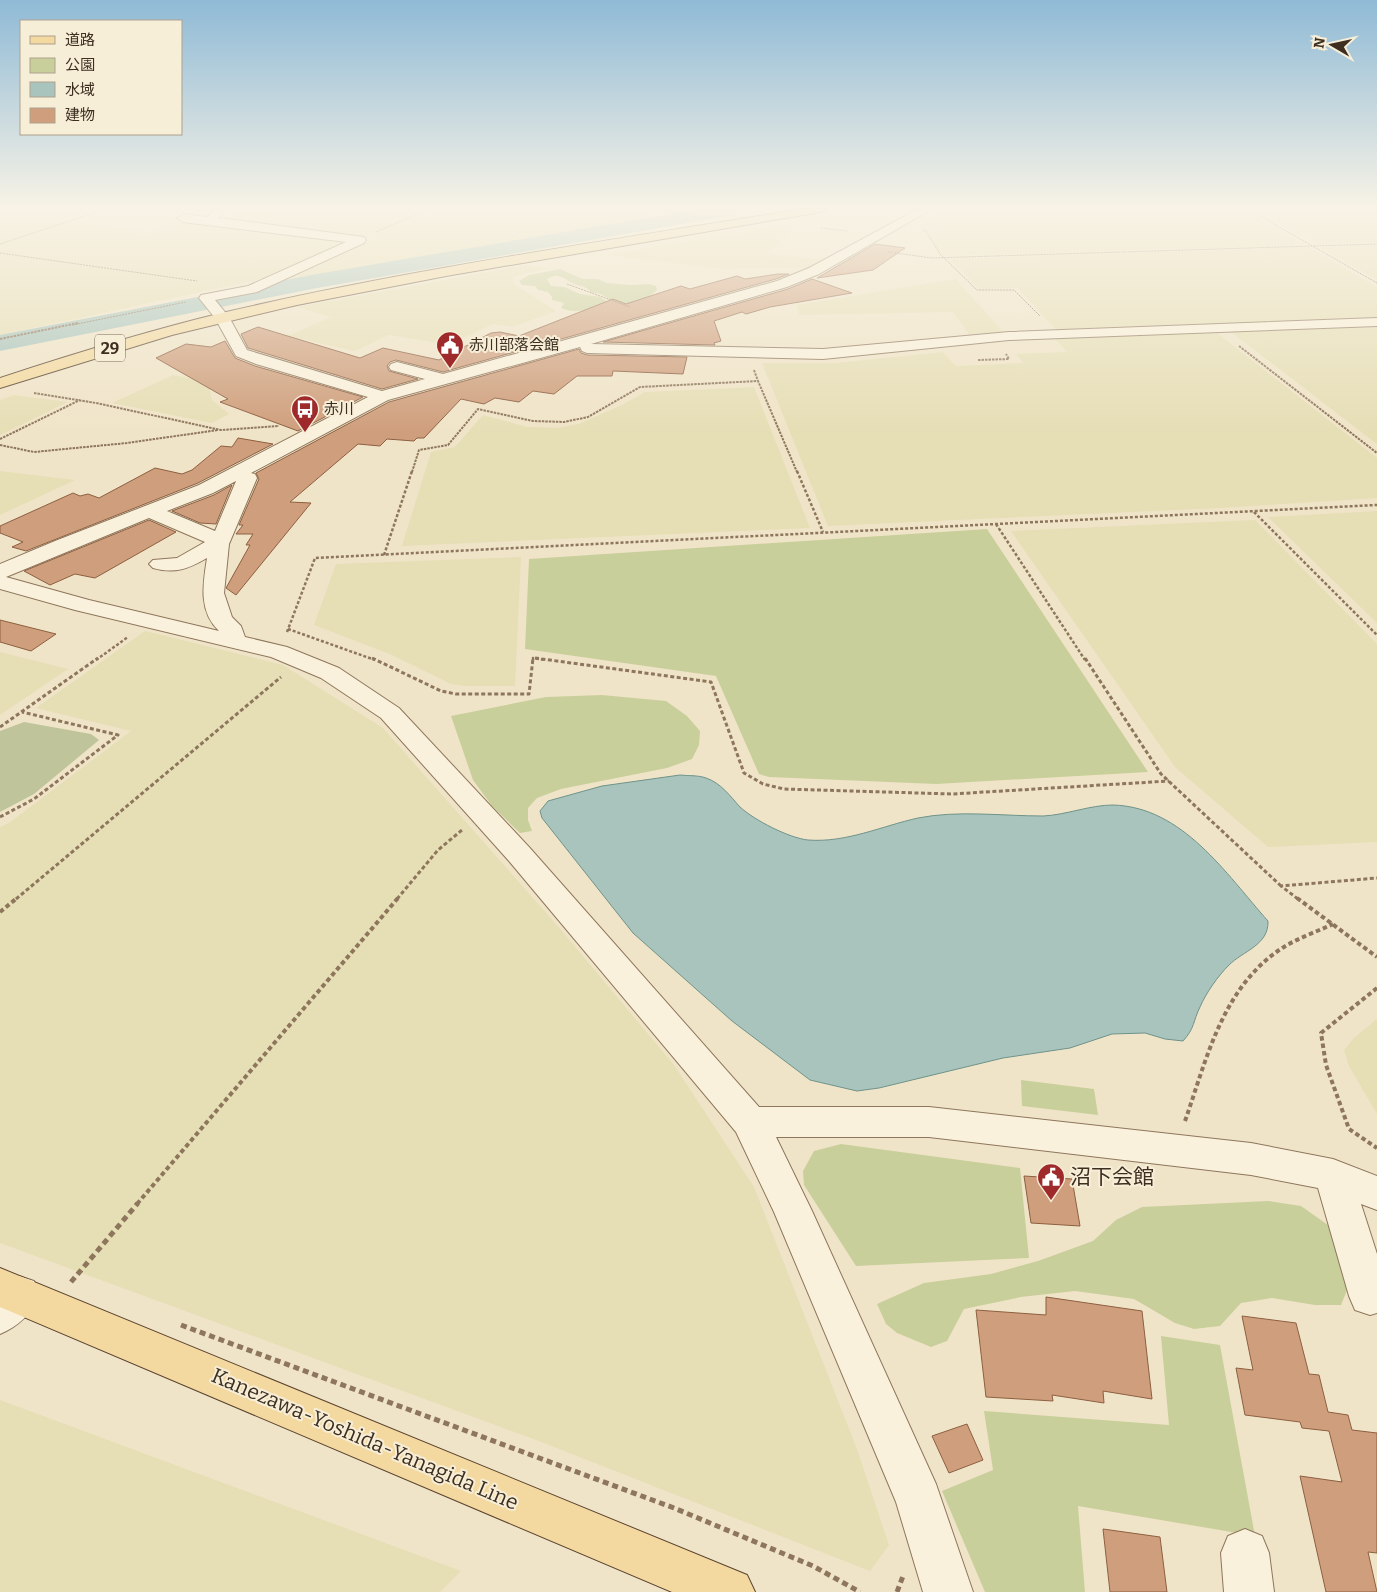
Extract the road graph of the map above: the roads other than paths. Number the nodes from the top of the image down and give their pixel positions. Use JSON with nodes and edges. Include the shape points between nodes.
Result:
{"nodes":[{"id":1,"x":265,"y":283,"type":"edge"},
{"id":2,"x":391,"y":283,"type":"edge"},
{"id":3,"x":784,"y":283,"type":"edge"},
{"id":4,"x":222,"y":317,"type":"junction"},
{"id":5,"x":1377,"y":322,"type":"edge"},
{"id":6,"x":563,"y":348,"type":"junction"},
{"id":7,"x":623,"y":349,"type":"junction"},
{"id":8,"x":397,"y":367,"type":"dead end"},
{"id":9,"x":616,"y":367,"type":"dead end"},
{"id":10,"x":444,"y":380,"type":"junction"},
{"id":11,"x":0,"y":382,"type":"edge"},
{"id":12,"x":382,"y":396,"type":"junction"},
{"id":13,"x":236,"y":475,"type":"junction"},
{"id":14,"x":150,"y":511,"type":"junction"},
{"id":15,"x":220,"y":541,"type":"junction"},
{"id":16,"x":160,"y":564,"type":"dead end"},
{"id":17,"x":0,"y":572,"type":"edge"},
{"id":18,"x":0,"y":582,"type":"edge"},
{"id":19,"x":234,"y":641,"type":"junction"},
{"id":20,"x":750,"y":1122,"type":"junction"},
{"id":21,"x":1333,"y":1175,"type":"junction"},
{"id":22,"x":1377,"y":1193,"type":"edge"},
{"id":23,"x":40,"y":1293,"type":"edge"},
{"id":24,"x":1370,"y":1296,"type":"dead end"},
{"id":25,"x":730,"y":1592,"type":"edge"},
{"id":26,"x":948,"y":1592,"type":"edge"}],
"edges":[{"from":1,"to":4,"type":"street","via":[[209,300]]},
{"from":2,"to":4,"type":"main road","number":"29"},
{"from":3,"to":6,"type":"street"},
{"from":4,"to":11,"type":"main road","number":"29"},
{"from":4,"to":12,"type":"street","via":[[241,354],[249,358]]},
{"from":5,"to":7,"type":"street","via":[[976,338],[823,354]]},
{"from":6,"to":7,"type":"street"},
{"from":6,"to":10,"type":"street"},
{"from":7,"to":9,"type":"street"},
{"from":8,"to":10,"type":"street"},
{"from":10,"to":12,"type":"street"},
{"from":12,"to":13,"type":"street"},
{"from":13,"to":14,"type":"street"},
{"from":13,"to":15,"type":"street","via":[[248,478]]},
{"from":14,"to":15,"type":"street"},
{"from":14,"to":17,"type":"street","via":[[62,544]]},
{"from":15,"to":16,"type":"street","via":[[181,564]]},
{"from":15,"to":19,"type":"street","via":[[213,593],[221,620],[233,631]]},
{"from":18,"to":19,"type":"street"},
{"from":19,"to":20,"type":"street","via":[[289,647],[390,713]]},
{"from":20,"to":21,"type":"street","via":[[930,1122],[1252,1159]]},
{"from":20,"to":26,"type":"street","via":[[793,1211],[919,1501]]},
{"from":21,"to":22,"type":"street"},
{"from":21,"to":24,"type":"street"},
{"from":23,"to":25,"type":"main road","name":"Kanezawa-Yoshida-Yanagida Line"}]}
